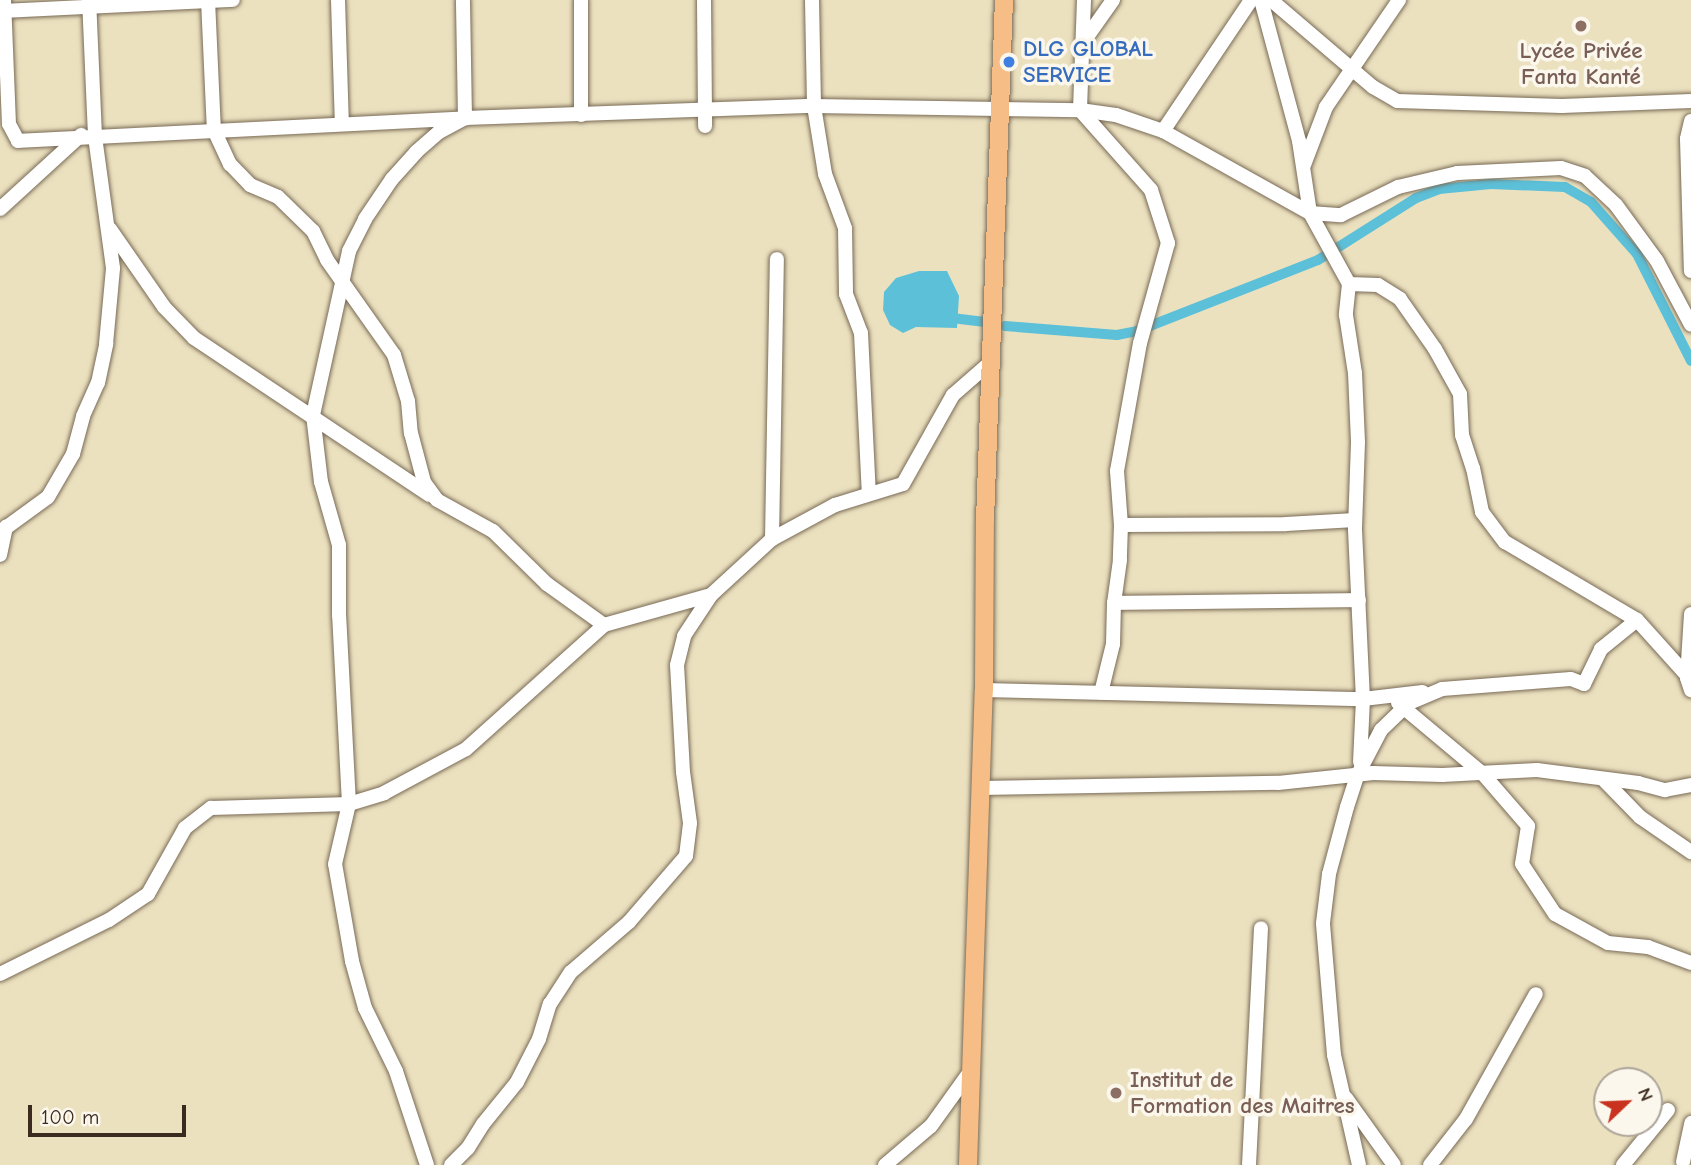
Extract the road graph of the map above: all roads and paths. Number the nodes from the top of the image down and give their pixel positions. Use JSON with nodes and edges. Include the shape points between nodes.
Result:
{"nodes":[{"id":1,"x":233,"y":0,"type":"edge"},
{"id":2,"x":338,"y":0,"type":"edge"},
{"id":3,"x":463,"y":0,"type":"edge"},
{"id":4,"x":582,"y":0,"type":"edge"},
{"id":5,"x":704,"y":0,"type":"edge"},
{"id":6,"x":812,"y":0,"type":"edge"},
{"id":7,"x":1004,"y":0,"type":"edge"},
{"id":8,"x":1084,"y":0,"type":"edge"},
{"id":9,"x":1113,"y":0,"type":"edge"},
{"id":10,"x":1251,"y":0,"type":"edge"},
{"id":11,"x":1261,"y":0,"type":"edge"},
{"id":12,"x":1271,"y":0,"type":"edge"},
{"id":13,"x":1399,"y":0,"type":"edge"},
{"id":14,"x":208,"y":1,"type":"edge"},
{"id":15,"x":89,"y":4,"type":"edge"},
{"id":16,"x":4,"y":5,"type":"edge"},
{"id":17,"x":1081,"y":46,"type":"junction"},
{"id":18,"x":1352,"y":69,"type":"junction"},
{"id":19,"x":1691,"y":101,"type":"edge"},
{"id":20,"x":814,"y":106,"type":"junction"},
{"id":21,"x":1000,"y":108,"type":"junction"},
{"id":22,"x":705,"y":110,"type":"junction"},
{"id":23,"x":1080,"y":110,"type":"junction"},
{"id":24,"x":581,"y":115,"type":"junction"},
{"id":25,"x":465,"y":118,"type":"junction"},
{"id":26,"x":1691,"y":121,"type":"edge"},
{"id":27,"x":342,"y":124,"type":"junction"},
{"id":28,"x":705,"y":127,"type":"dead end"},
{"id":29,"x":214,"y":130,"type":"junction"},
{"id":30,"x":1163,"y":131,"type":"junction"},
{"id":31,"x":88,"y":136,"type":"junction"},
{"id":32,"x":1303,"y":167,"type":"junction"},
{"id":33,"x":0,"y":209,"type":"edge"},
{"id":34,"x":1310,"y":213,"type":"junction"},
{"id":35,"x":108,"y":225,"type":"junction"},
{"id":36,"x":778,"y":260,"type":"dead end"},
{"id":37,"x":1691,"y":271,"type":"edge"},
{"id":38,"x":343,"y":282,"type":"junction"},
{"id":39,"x":1349,"y":284,"type":"junction"},
{"id":40,"x":1691,"y":325,"type":"edge"},
{"id":41,"x":992,"y":361,"type":"junction"},
{"id":42,"x":313,"y":415,"type":"junction"},
{"id":43,"x":869,"y":494,"type":"junction"},
{"id":44,"x":436,"y":500,"type":"junction"},
{"id":45,"x":1355,"y":520,"type":"junction"},
{"id":46,"x":1121,"y":525,"type":"junction"},
{"id":47,"x":3,"y":529,"type":"edge"},
{"id":48,"x":772,"y":539,"type":"junction"},
{"id":49,"x":0,"y":555,"type":"edge"},
{"id":50,"x":711,"y":595,"type":"junction"},
{"id":51,"x":1359,"y":600,"type":"junction"},
{"id":52,"x":1114,"y":603,"type":"junction"},
{"id":53,"x":1691,"y":614,"type":"edge"},
{"id":54,"x":1637,"y":620,"type":"junction"},
{"id":55,"x":604,"y":625,"type":"junction"},
{"id":56,"x":1690,"y":683,"type":"edge"},
{"id":57,"x":1443,"y":689,"type":"junction"},
{"id":58,"x":984,"y":691,"type":"junction"},
{"id":59,"x":1101,"y":693,"type":"junction"},
{"id":60,"x":1387,"y":697,"type":"junction"},
{"id":61,"x":1363,"y":699,"type":"junction"},
{"id":62,"x":1405,"y":707,"type":"junction"},
{"id":63,"x":1358,"y":774,"type":"junction"},
{"id":64,"x":1483,"y":774,"type":"junction"},
{"id":65,"x":1605,"y":781,"type":"junction"},
{"id":66,"x":1691,"y":785,"type":"edge"},
{"id":67,"x":981,"y":788,"type":"junction"},
{"id":68,"x":349,"y":804,"type":"junction"},
{"id":69,"x":1691,"y":852,"type":"edge"},
{"id":70,"x":1261,"y":928,"type":"dead end"},
{"id":71,"x":1691,"y":953,"type":"edge"},
{"id":72,"x":1691,"y":963,"type":"edge"},
{"id":73,"x":0,"y":974,"type":"edge"},
{"id":74,"x":1535,"y":993,"type":"dead end"},
{"id":75,"x":972,"y":1069,"type":"junction"},
{"id":76,"x":1343,"y":1094,"type":"junction"},
{"id":77,"x":1668,"y":1110,"type":"dead end"},
{"id":78,"x":1691,"y":1123,"type":"edge"},
{"id":79,"x":1683,"y":1163,"type":"dead end"},
{"id":80,"x":427,"y":1165,"type":"edge"},
{"id":81,"x":451,"y":1165,"type":"edge"},
{"id":82,"x":885,"y":1165,"type":"edge"},
{"id":83,"x":968,"y":1165,"type":"edge"},
{"id":84,"x":1249,"y":1165,"type":"edge"},
{"id":85,"x":1359,"y":1165,"type":"edge"},
{"id":86,"x":1394,"y":1165,"type":"edge"},
{"id":87,"x":1430,"y":1165,"type":"edge"},
{"id":88,"x":1623,"y":1165,"type":"edge"}],
"edges":[{"from":1,"to":14,"type":"street"},
{"from":2,"to":27,"type":"street"},
{"from":3,"to":25,"type":"street"},
{"from":4,"to":24,"type":"street"},
{"from":5,"to":22,"type":"street"},
{"from":6,"to":20,"type":"street"},
{"from":7,"to":21,"type":"main road"},
{"from":8,"to":17,"type":"street"},
{"from":9,"to":17,"type":"street"},
{"from":10,"to":30,"type":"street"},
{"from":11,"to":32,"type":"street"},
{"from":12,"to":18,"type":"street"},
{"from":13,"to":18,"type":"street"},
{"from":14,"to":15,"type":"street"},
{"from":14,"to":29,"type":"street"},
{"from":15,"to":16,"type":"street"},
{"from":15,"to":31,"type":"street"},
{"from":16,"to":31,"type":"street","via":[[9,124],[14,136],[18,141]]},
{"from":17,"to":23,"type":"street"},
{"from":18,"to":19,"type":"street","via":[[1397,101],[1412,103],[1562,106]]},
{"from":18,"to":32,"type":"street","via":[[1326,107]]},
{"from":20,"to":21,"type":"street"},
{"from":20,"to":22,"type":"street"},
{"from":20,"to":43,"type":"street","via":[[825,174],[845,228],[846,294],[860,333]]},
{"from":21,"to":23,"type":"street"},
{"from":21,"to":41,"type":"main road"},
{"from":22,"to":24,"type":"street"},
{"from":22,"to":28,"type":"street"},
{"from":23,"to":30,"type":"street","via":[[1116,115]]},
{"from":23,"to":46,"type":"street","via":[[1152,190],[1168,243],[1140,343],[1117,471]]},
{"from":24,"to":25,"type":"street"},
{"from":25,"to":27,"type":"street"},
{"from":25,"to":38,"type":"street","via":[[439,132],[392,179],[349,251]]},
{"from":26,"to":37,"type":"street","via":[[1687,139]]},
{"from":27,"to":29,"type":"street"},
{"from":29,"to":31,"type":"street"},
{"from":29,"to":38,"type":"street","via":[[230,164],[250,185],[278,197],[313,231]]},
{"from":30,"to":34,"type":"street"},
{"from":31,"to":33,"type":"street"},
{"from":31,"to":35,"type":"street"},
{"from":32,"to":34,"type":"street"},
{"from":34,"to":39,"type":"street"},
{"from":34,"to":40,"type":"street","via":[[1342,215],[1398,187],[1457,173],[1562,168],[1585,176],[1616,205],[1657,261]]},
{"from":35,"to":42,"type":"street","via":[[164,307],[194,338]]},
{"from":35,"to":47,"type":"street","via":[[113,268],[98,383],[73,454],[48,497]]},
{"from":36,"to":48,"type":"street"},
{"from":38,"to":42,"type":"street"},
{"from":38,"to":44,"type":"street","via":[[394,355],[424,482]]},
{"from":39,"to":45,"type":"street","via":[[1346,315],[1355,373],[1358,442]]},
{"from":39,"to":54,"type":"street","via":[[1378,285],[1400,299],[1435,349],[1460,394],[1462,435],[1482,512],[1505,542]]},
{"from":41,"to":43,"type":"street","via":[[953,395],[903,484]]},
{"from":41,"to":58,"type":"main road"},
{"from":42,"to":44,"type":"street"},
{"from":42,"to":68,"type":"street","via":[[321,482],[339,545]]},
{"from":43,"to":48,"type":"street","via":[[835,505]]},
{"from":44,"to":55,"type":"street","via":[[493,531],[571,605]]},
{"from":45,"to":46,"type":"street"},
{"from":45,"to":51,"type":"street"},
{"from":46,"to":52,"type":"street"},
{"from":47,"to":49,"type":"street"},
{"from":48,"to":50,"type":"street"},
{"from":50,"to":55,"type":"street"},
{"from":50,"to":81,"type":"street","via":[[684,636],[677,665],[690,823],[686,856],[629,922],[571,972],[550,1004],[539,1039],[517,1082]]},
{"from":51,"to":52,"type":"street"},
{"from":51,"to":61,"type":"street"},
{"from":52,"to":59,"type":"street","via":[[1113,644]]},
{"from":53,"to":56,"type":"street"},
{"from":54,"to":56,"type":"street"},
{"from":54,"to":57,"type":"street","via":[[1601,649],[1584,684],[1572,679]]},
{"from":55,"to":68,"type":"street","via":[[466,750],[384,793]]},
{"from":57,"to":60,"type":"street"},
{"from":57,"to":62,"type":"street"},
{"from":58,"to":59,"type":"street"},
{"from":58,"to":67,"type":"main road"},
{"from":59,"to":61,"type":"street"},
{"from":60,"to":61,"type":"street"},
{"from":60,"to":62,"type":"street"},
{"from":61,"to":63,"type":"street"},
{"from":62,"to":63,"type":"street","via":[[1381,730]]},
{"from":62,"to":64,"type":"street"},
{"from":63,"to":64,"type":"street"},
{"from":63,"to":67,"type":"street","via":[[1278,782]]},
{"from":63,"to":76,"type":"street","via":[[1329,874],[1323,923],[1334,1055]]},
{"from":64,"to":65,"type":"street","via":[[1537,770]]},
{"from":64,"to":72,"type":"street","via":[[1528,826],[1522,864],[1555,914],[1608,943],[1648,947]]},
{"from":65,"to":66,"type":"street","via":[[1665,790]]},
{"from":65,"to":69,"type":"street","via":[[1640,817]]},
{"from":67,"to":75,"type":"main road"},
{"from":68,"to":73,"type":"street","via":[[211,808],[185,828],[148,894],[109,920]]},
{"from":68,"to":80,"type":"street","via":[[335,864],[352,961],[365,1008],[396,1071]]},
{"from":70,"to":84,"type":"street"},
{"from":71,"to":72,"type":"street"},
{"from":74,"to":87,"type":"street","via":[[1466,1118]]},
{"from":75,"to":82,"type":"street","via":[[931,1126]]},
{"from":75,"to":83,"type":"main road"},
{"from":76,"to":85,"type":"street"},
{"from":76,"to":86,"type":"street"},
{"from":77,"to":88,"type":"street"},
{"from":78,"to":79,"type":"street"}]}
